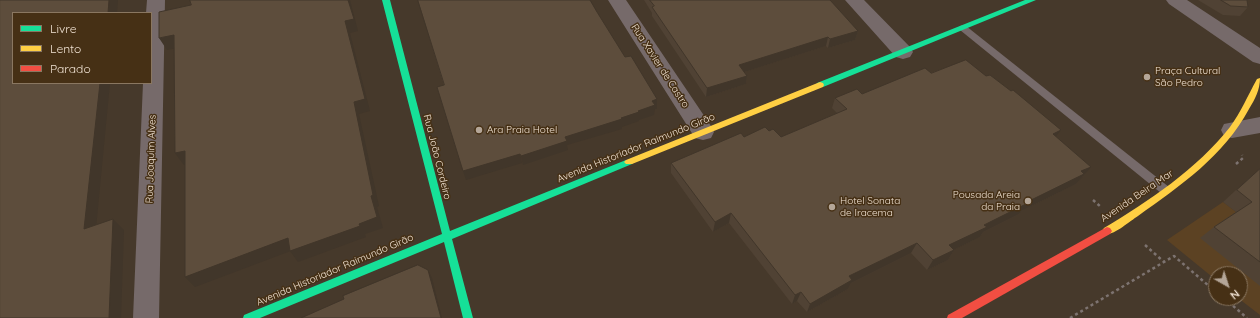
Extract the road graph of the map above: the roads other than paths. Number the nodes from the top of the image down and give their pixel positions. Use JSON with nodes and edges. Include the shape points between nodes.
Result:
{"nodes":[{"id":1,"x":156,"y":0,"type":"edge"},
{"id":2,"x":386,"y":0,"type":"edge"},
{"id":3,"x":617,"y":0,"type":"edge"},
{"id":4,"x":854,"y":0,"type":"edge"},
{"id":5,"x":1032,"y":0,"type":"edge"},
{"id":6,"x":1175,"y":0,"type":"edge"},
{"id":7,"x":963,"y":28,"type":"junction"},
{"id":8,"x":903,"y":52,"type":"junction"},
{"id":9,"x":1260,"y":57,"type":"edge"},
{"id":10,"x":1260,"y":82,"type":"edge"},
{"id":11,"x":1260,"y":125,"type":"edge"},
{"id":12,"x":1232,"y":130,"type":"junction"},
{"id":13,"x":703,"y":132,"type":"junction"},
{"id":14,"x":1165,"y":190,"type":"junction"},
{"id":15,"x":446,"y":236,"type":"junction"},
{"id":16,"x":146,"y":318,"type":"edge"},
{"id":17,"x":248,"y":318,"type":"edge"},
{"id":18,"x":468,"y":318,"type":"edge"},
{"id":19,"x":952,"y":318,"type":"edge"}],
"edges":[{"from":1,"to":16,"type":"street","name":"Rua Joaquim Alves"},
{"from":2,"to":15,"type":"street","name":"Rua João Cordeiro"},
{"from":3,"to":13,"type":"street","name":"Rua Xavier de Castro"},
{"from":4,"to":8,"type":"street"},
{"from":5,"to":7,"type":"street","name":"Avenida Historiador Raimundo Girão"},
{"from":6,"to":9,"type":"street"},
{"from":7,"to":8,"type":"street","name":"Avenida Historiador Raimundo Girão"},
{"from":7,"to":14,"type":"lane"},
{"from":8,"to":13,"type":"street","name":"Avenida Historiador Raimundo Girão"},
{"from":10,"to":12,"type":"street","name":"Avenida Beira Mar"},
{"from":11,"to":12,"type":"street"},
{"from":12,"to":14,"type":"street","name":"Avenida Beira Mar","via":[[1196,169]]},
{"from":13,"to":15,"type":"street","name":"Avenida Historiador Raimundo Girão"},
{"from":14,"to":19,"type":"street","name":"Avenida Beira Mar","via":[[1120,223]]},
{"from":15,"to":17,"type":"street","name":"Avenida Historiador Raimundo Girão"},
{"from":15,"to":18,"type":"street","name":"Rua João Cordeiro"}]}
